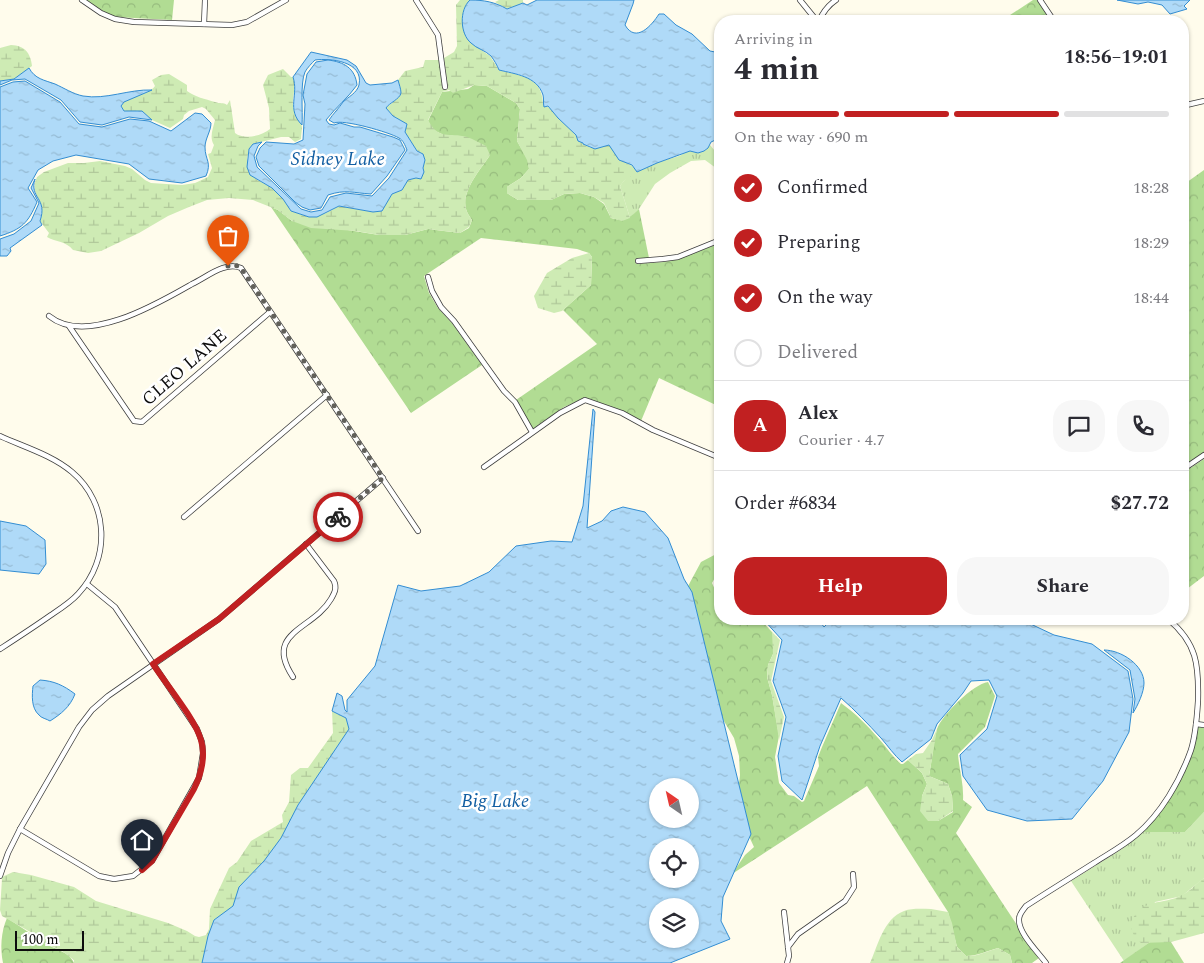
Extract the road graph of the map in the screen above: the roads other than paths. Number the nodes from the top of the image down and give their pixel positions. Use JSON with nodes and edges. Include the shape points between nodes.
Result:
{"nodes":[{"id":1,"x":82,"y":0,"type":"edge"},
{"id":2,"x":205,"y":0,"type":"edge"},
{"id":3,"x":286,"y":0,"type":"edge"},
{"id":4,"x":416,"y":0,"type":"edge"},
{"id":5,"x":800,"y":0,"type":"edge"},
{"id":6,"x":836,"y":0,"type":"edge"},
{"id":7,"x":1040,"y":0,"type":"edge"},
{"id":8,"x":813,"y":15,"type":"edge"},
{"id":9,"x":821,"y":15,"type":"edge"},
{"id":10,"x":1050,"y":15,"type":"edge"},
{"id":11,"x":204,"y":24,"type":"junction"},
{"id":12,"x":445,"y":87,"type":"dead end"},
{"id":13,"x":1204,"y":101,"type":"edge"},
{"id":14,"x":1189,"y":104,"type":"edge"},
{"id":15,"x":714,"y":242,"type":"edge"},
{"id":16,"x":638,"y":261,"type":"dead end"},
{"id":17,"x":428,"y":278,"type":"dead end"},
{"id":18,"x":270,"y":312,"type":"junction"},
{"id":19,"x":49,"y":316,"type":"dead end"},
{"id":20,"x":69,"y":326,"type":"junction"},
{"id":21,"x":327,"y":395,"type":"junction"},
{"id":22,"x":532,"y":432,"type":"junction"},
{"id":23,"x":0,"y":436,"type":"edge"},
{"id":24,"x":714,"y":455,"type":"edge"},
{"id":25,"x":1204,"y":455,"type":"edge"},
{"id":26,"x":1189,"y":465,"type":"edge"},
{"id":27,"x":484,"y":467,"type":"dead end"},
{"id":28,"x":383,"y":478,"type":"junction"},
{"id":29,"x":184,"y":517,"type":"dead end"},
{"id":30,"x":418,"y":531,"type":"dead end"},
{"id":31,"x":306,"y":544,"type":"junction"},
{"id":32,"x":88,"y":584,"type":"junction"},
{"id":33,"x":1174,"y":625,"type":"edge"},
{"id":34,"x":0,"y":649,"type":"edge"},
{"id":35,"x":153,"y":664,"type":"junction"},
{"id":36,"x":293,"y":677,"type":"dead end"},
{"id":37,"x":1196,"y":724,"type":"junction"},
{"id":38,"x":1204,"y":725,"type":"edge"},
{"id":39,"x":20,"y":829,"type":"junction"},
{"id":40,"x":854,"y":874,"type":"dead end"},
{"id":41,"x":0,"y":876,"type":"edge"},
{"id":42,"x":784,"y":912,"type":"dead end"},
{"id":43,"x":788,"y":947,"type":"junction"},
{"id":44,"x":786,"y":963,"type":"edge"},
{"id":45,"x":1046,"y":963,"type":"edge"}],
"edges":[{"from":1,"to":11,"type":"street","via":[[115,19]]},
{"from":2,"to":11,"type":"street"},
{"from":3,"to":11,"type":"street","via":[[247,22]]},
{"from":4,"to":12,"type":"street","via":[[438,35]]},
{"from":5,"to":8,"type":"street"},
{"from":6,"to":9,"type":"street"},
{"from":7,"to":10,"type":"street"},
{"from":13,"to":14,"type":"street"},
{"from":15,"to":16,"type":"street","via":[[663,260]]},
{"from":17,"to":22,"type":"street","via":[[441,307],[515,402]]},
{"from":18,"to":20,"type":"street","via":[[241,268],[235,265],[219,270],[144,310],[89,326]]},
{"from":18,"to":20,"type":"street","name":"CLEO LANE","via":[[142,422],[134,421]]},
{"from":18,"to":21,"type":"street"},
{"from":19,"to":20,"type":"street"},
{"from":21,"to":28,"type":"street"},
{"from":21,"to":29,"type":"street"},
{"from":22,"to":24,"type":"street","via":[[585,400],[622,413]]},
{"from":22,"to":27,"type":"street"},
{"from":23,"to":32,"type":"street","via":[[57,461],[88,488],[97,506],[102,539],[100,556]]},
{"from":25,"to":26,"type":"street"},
{"from":28,"to":30,"type":"street"},
{"from":28,"to":31,"type":"street"},
{"from":31,"to":35,"type":"street","via":[[219,619]]},
{"from":31,"to":36,"type":"street","via":[[336,586],[329,603],[285,642],[286,667]]},
{"from":32,"to":34,"type":"street","via":[[66,604]]},
{"from":32,"to":35,"type":"street","via":[[114,607]]},
{"from":33,"to":37,"type":"street","via":[[1183,634],[1198,665]]},
{"from":35,"to":39,"type":"street","via":[[92,710]]},
{"from":35,"to":39,"type":"street","via":[[197,729],[202,753],[194,789],[152,861],[124,879],[99,876]]},
{"from":37,"to":38,"type":"street"},
{"from":37,"to":45,"type":"street","via":[[1184,768],[1161,809],[1137,834],[1026,906],[1022,912],[1019,919],[1021,930]]},
{"from":39,"to":41,"type":"street"},
{"from":40,"to":43,"type":"street","via":[[854,886],[845,901],[798,934]]},
{"from":42,"to":43,"type":"street"},
{"from":43,"to":44,"type":"street"}]}
